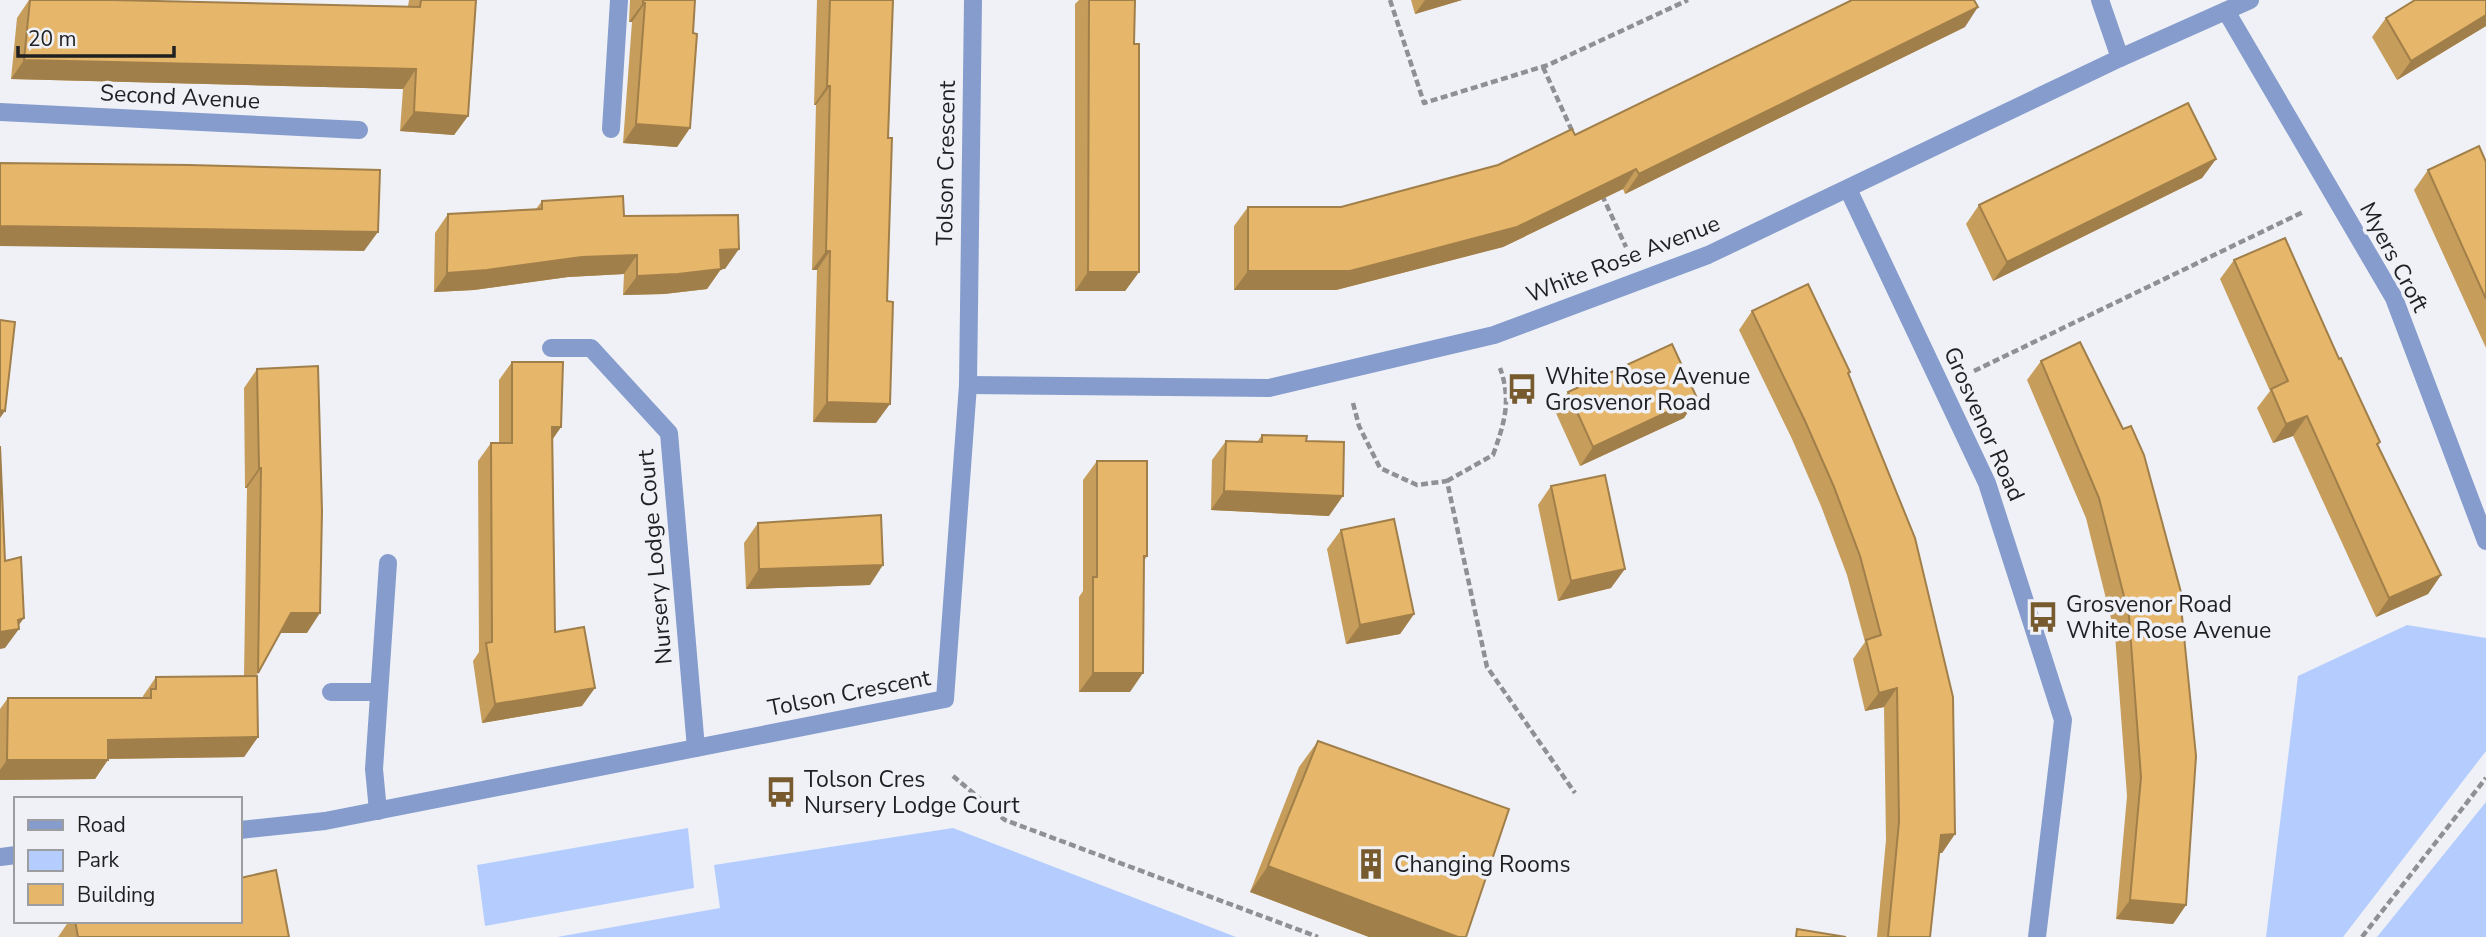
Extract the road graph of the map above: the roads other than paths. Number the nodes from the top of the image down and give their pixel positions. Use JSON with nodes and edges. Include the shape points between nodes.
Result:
{"nodes":[{"id":1,"x":619,"y":0,"type":"edge"},
{"id":2,"x":973,"y":0,"type":"edge"},
{"id":3,"x":2100,"y":0,"type":"edge"},
{"id":4,"x":2250,"y":0,"type":"edge"},
{"id":5,"x":2226,"y":11,"type":"junction"},
{"id":6,"x":2120,"y":58,"type":"junction"},
{"id":7,"x":0,"y":112,"type":"edge"},
{"id":8,"x":611,"y":129,"type":"dead end"},
{"id":9,"x":359,"y":130,"type":"dead end"},
{"id":10,"x":1848,"y":189,"type":"junction"},
{"id":11,"x":551,"y":348,"type":"dead end"},
{"id":12,"x":968,"y":385,"type":"junction"},
{"id":13,"x":2486,"y":541,"type":"edge"},
{"id":14,"x":388,"y":563,"type":"dead end"},
{"id":15,"x":331,"y":692,"type":"dead end"},
{"id":16,"x":379,"y":692,"type":"junction"},
{"id":17,"x":696,"y":748,"type":"junction"},
{"id":18,"x":378,"y":811,"type":"junction"},
{"id":19,"x":242,"y":831,"type":"edge"},
{"id":20,"x":2037,"y":937,"type":"edge"}],
"edges":[{"from":1,"to":8,"type":"street"},
{"from":2,"to":12,"type":"street","name":"Tolson Crescent"},
{"from":3,"to":6,"type":"street"},
{"from":4,"to":5,"type":"street","name":"White Rose Avenue"},
{"from":5,"to":6,"type":"street","name":"White Rose Avenue"},
{"from":5,"to":13,"type":"street","name":"Myers Croft","via":[[2394,298]]},
{"from":6,"to":10,"type":"street","name":"White Rose Avenue"},
{"from":7,"to":9,"type":"street","name":"Second Avenue"},
{"from":10,"to":12,"type":"street","name":"White Rose Avenue","via":[[1709,256],[1488,336],[1269,388]]},
{"from":10,"to":20,"type":"street","name":"Grosvenor Road","via":[[1987,483],[2063,720]]},
{"from":11,"to":17,"type":"street","name":"Nursery Lodge Court","via":[[591,348],[669,433]]},
{"from":12,"to":17,"type":"street","name":"Tolson Crescent","via":[[945,699]]},
{"from":14,"to":16,"type":"street"},
{"from":15,"to":16,"type":"street"},
{"from":16,"to":18,"type":"street","via":[[374,769]]},
{"from":17,"to":18,"type":"street","name":"Tolson Crescent"},
{"from":18,"to":19,"type":"street","name":"Tolson Crescent"}]}
